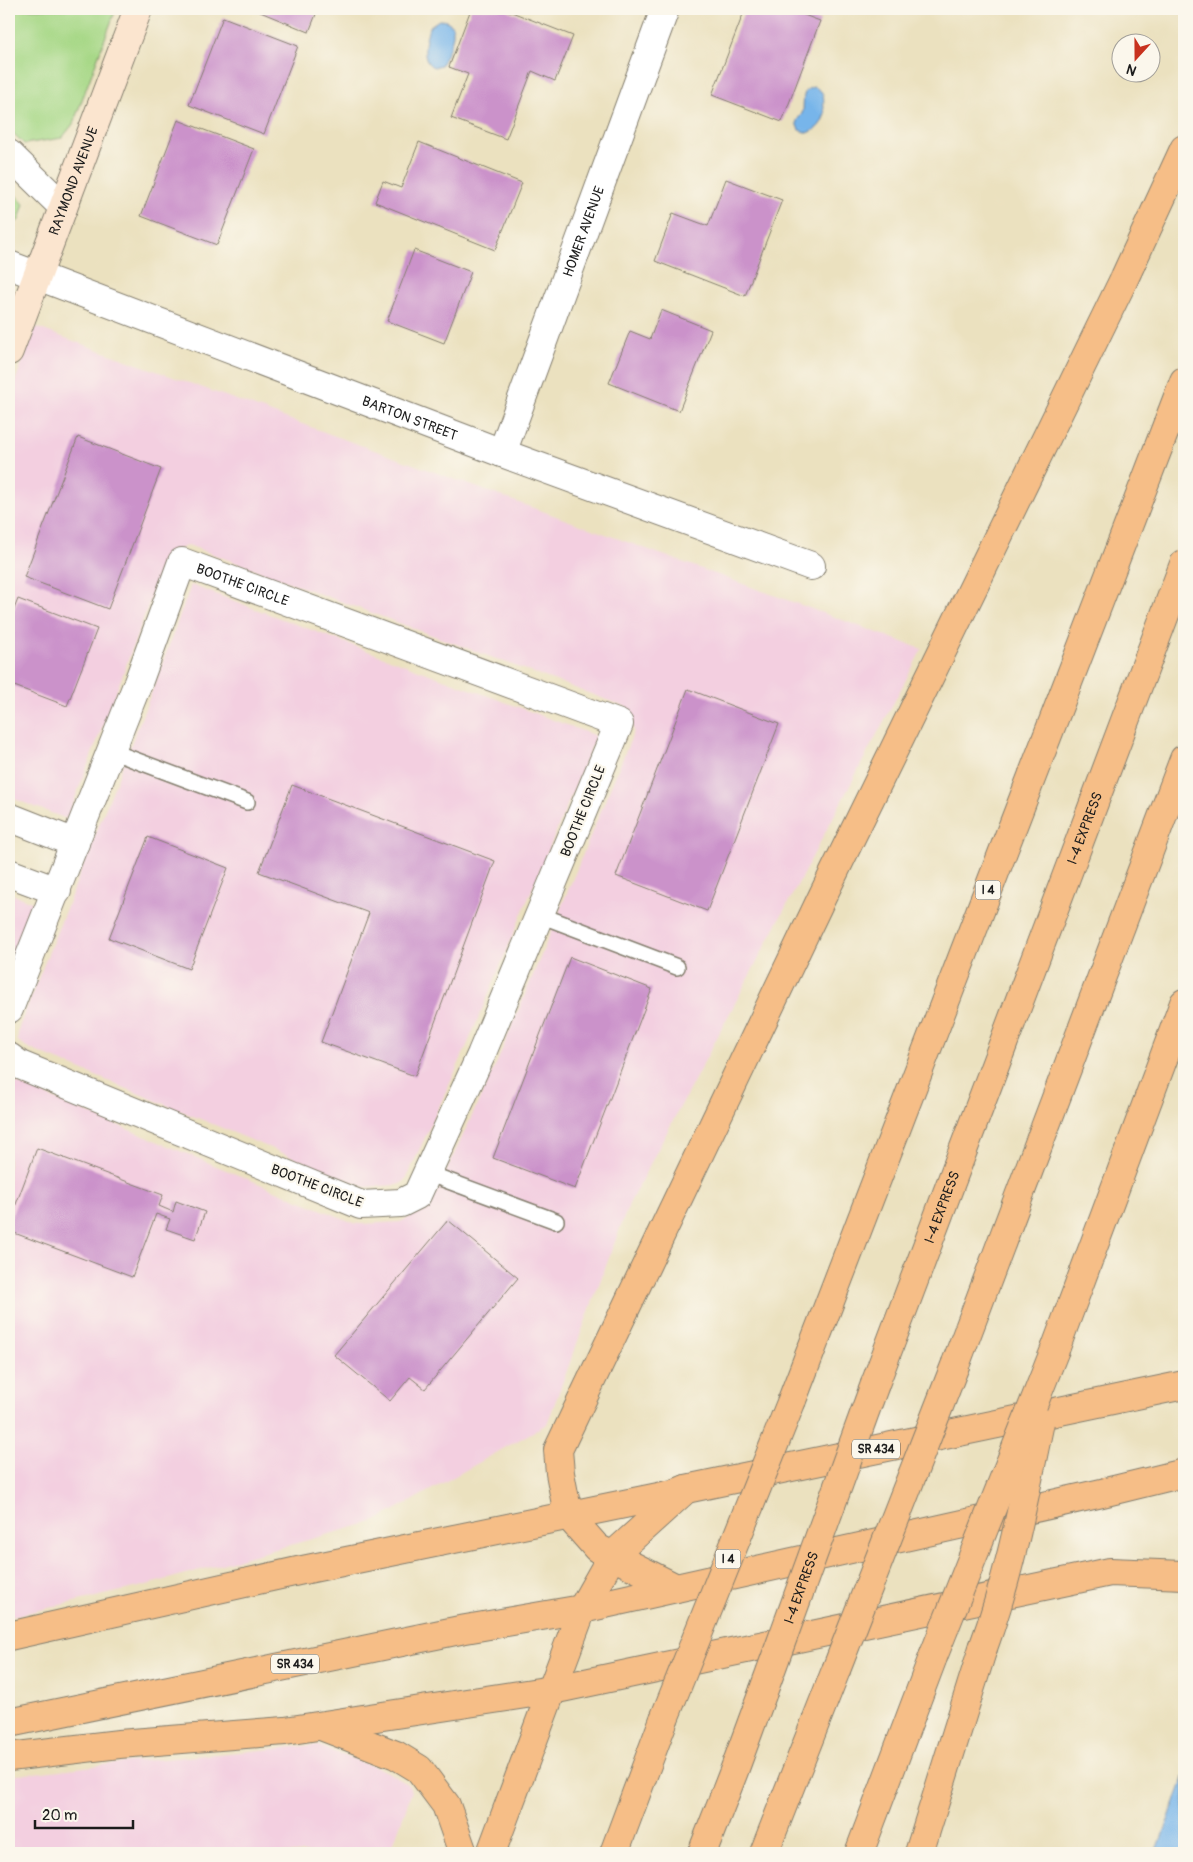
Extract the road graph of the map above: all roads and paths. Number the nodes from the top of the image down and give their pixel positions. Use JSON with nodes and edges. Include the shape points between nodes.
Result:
{"nodes":[{"id":1,"x":138,"y":9,"type":"edge"},
{"id":2,"x":664,"y":9,"type":"edge"},
{"id":3,"x":1184,"y":149,"type":"edge"},
{"id":4,"x":9,"y":154,"type":"edge"},
{"id":5,"x":63,"y":207,"type":"junction"},
{"id":6,"x":9,"y":266,"type":"edge"},
{"id":7,"x":36,"y":276,"type":"junction"},
{"id":8,"x":9,"y":351,"type":"edge"},
{"id":9,"x":1184,"y":381,"type":"edge"},
{"id":10,"x":502,"y":453,"type":"junction"},
{"id":11,"x":1184,"y":564,"type":"edge"},
{"id":12,"x":811,"y":566,"type":"dead end"},
{"id":13,"x":111,"y":752,"type":"junction"},
{"id":14,"x":1184,"y":760,"type":"edge"},
{"id":15,"x":246,"y":802,"type":"dead end"},
{"id":16,"x":9,"y":817,"type":"edge"},
{"id":17,"x":75,"y":843,"type":"junction"},
{"id":18,"x":9,"y":873,"type":"edge"},
{"id":19,"x":57,"y":891,"type":"junction"},
{"id":20,"x":540,"y":915,"type":"junction"},
{"id":21,"x":677,"y":967,"type":"dead end"},
{"id":22,"x":1184,"y":1004,"type":"edge"},
{"id":23,"x":9,"y":1009,"type":"edge"},
{"id":24,"x":9,"y":1057,"type":"edge"},
{"id":25,"x":427,"y":1173,"type":"junction"},
{"id":26,"x":556,"y":1221,"type":"dead end"},
{"id":27,"x":1056,"y":1347,"type":"junction"},
{"id":28,"x":1184,"y":1384,"type":"edge"},
{"id":29,"x":1184,"y":1473,"type":"edge"},
{"id":30,"x":686,"y":1489,"type":"junction"},
{"id":31,"x":568,"y":1515,"type":"junction"},
{"id":32,"x":612,"y":1556,"type":"junction"},
{"id":33,"x":1184,"y":1575,"type":"edge"},
{"id":34,"x":676,"y":1588,"type":"junction"},
{"id":35,"x":582,"y":1609,"type":"junction"},
{"id":36,"x":9,"y":1636,"type":"edge"},
{"id":37,"x":552,"y":1690,"type":"junction"},
{"id":38,"x":9,"y":1723,"type":"edge"},
{"id":39,"x":319,"y":1726,"type":"junction"},
{"id":40,"x":9,"y":1757,"type":"edge"},
{"id":41,"x":463,"y":1853,"type":"edge"},
{"id":42,"x":491,"y":1853,"type":"edge"},
{"id":43,"x":614,"y":1853,"type":"edge"},
{"id":44,"x":702,"y":1853,"type":"edge"},
{"id":45,"x":764,"y":1853,"type":"edge"},
{"id":46,"x":859,"y":1853,"type":"edge"},
{"id":47,"x":919,"y":1853,"type":"edge"}],
"edges":[{"from":1,"to":5,"type":"street","name":"RAYMOND AVENUE"},
{"from":2,"to":10,"type":"street","name":"HOMER AVENUE"},
{"from":3,"to":31,"type":"main road","via":[[558,1450]]},
{"from":4,"to":5,"type":"street"},
{"from":5,"to":7,"type":"street","name":"RAYMOND AVENUE"},
{"from":6,"to":7,"type":"street","name":"BARTON STREET"},
{"from":7,"to":8,"type":"street","name":"RAYMOND AVENUE"},
{"from":7,"to":10,"type":"street","name":"BARTON STREET"},
{"from":9,"to":43,"type":"main road","number":"I 4","bridge":true},
{"from":10,"to":12,"type":"street","name":"BARTON STREET"},
{"from":11,"to":44,"type":"main road","name":"I-4 EXPRESS","bridge":true},
{"from":13,"to":15,"type":"lane"},
{"from":13,"to":17,"type":"street","name":"BOOTHE CIRCLE"},
{"from":13,"to":20,"type":"street","name":"BOOTHE CIRCLE","via":[[182,562],[619,724]]},
{"from":14,"to":45,"type":"main road","bridge":true,"via":[[956,1363]]},
{"from":16,"to":17,"type":"street"},
{"from":17,"to":19,"type":"street","name":"BOOTHE CIRCLE"},
{"from":18,"to":19,"type":"street"},
{"from":19,"to":23,"type":"street","name":"BOOTHE CIRCLE"},
{"from":20,"to":21,"type":"lane"},
{"from":20,"to":25,"type":"street","name":"BOOTHE CIRCLE"},
{"from":22,"to":27,"type":"main road"},
{"from":24,"to":25,"type":"street","name":"BOOTHE CIRCLE","via":[[29,1069],[361,1205],[401,1203],[417,1195]]},
{"from":25,"to":26,"type":"lane"},
{"from":27,"to":46,"type":"main road","bridge":true},
{"from":27,"to":47,"type":"main road","bridge":true,"via":[[1015,1542],[997,1611]]},
{"from":28,"to":30,"type":"main road","number":"SR 434"},
{"from":29,"to":34,"type":"main road","number":"SR 434"},
{"from":30,"to":31,"type":"main road","number":"SR 434"},
{"from":30,"to":32,"type":"main road"},
{"from":31,"to":32,"type":"main road","via":[[597,1548]]},
{"from":31,"to":36,"type":"main road","number":"SR 434"},
{"from":32,"to":34,"type":"main road"},
{"from":32,"to":35,"type":"main road"},
{"from":33,"to":37,"type":"main road","via":[[1110,1572]]},
{"from":34,"to":35,"type":"main road","number":"SR 434"},
{"from":35,"to":37,"type":"main road"},
{"from":35,"to":38,"type":"main road","number":"SR 434","via":[[460,1630]]},
{"from":37,"to":39,"type":"main road"},
{"from":37,"to":42,"type":"main road"},
{"from":39,"to":40,"type":"main road"},
{"from":39,"to":41,"type":"main road","via":[[396,1755],[419,1769],[446,1805]]}]}
